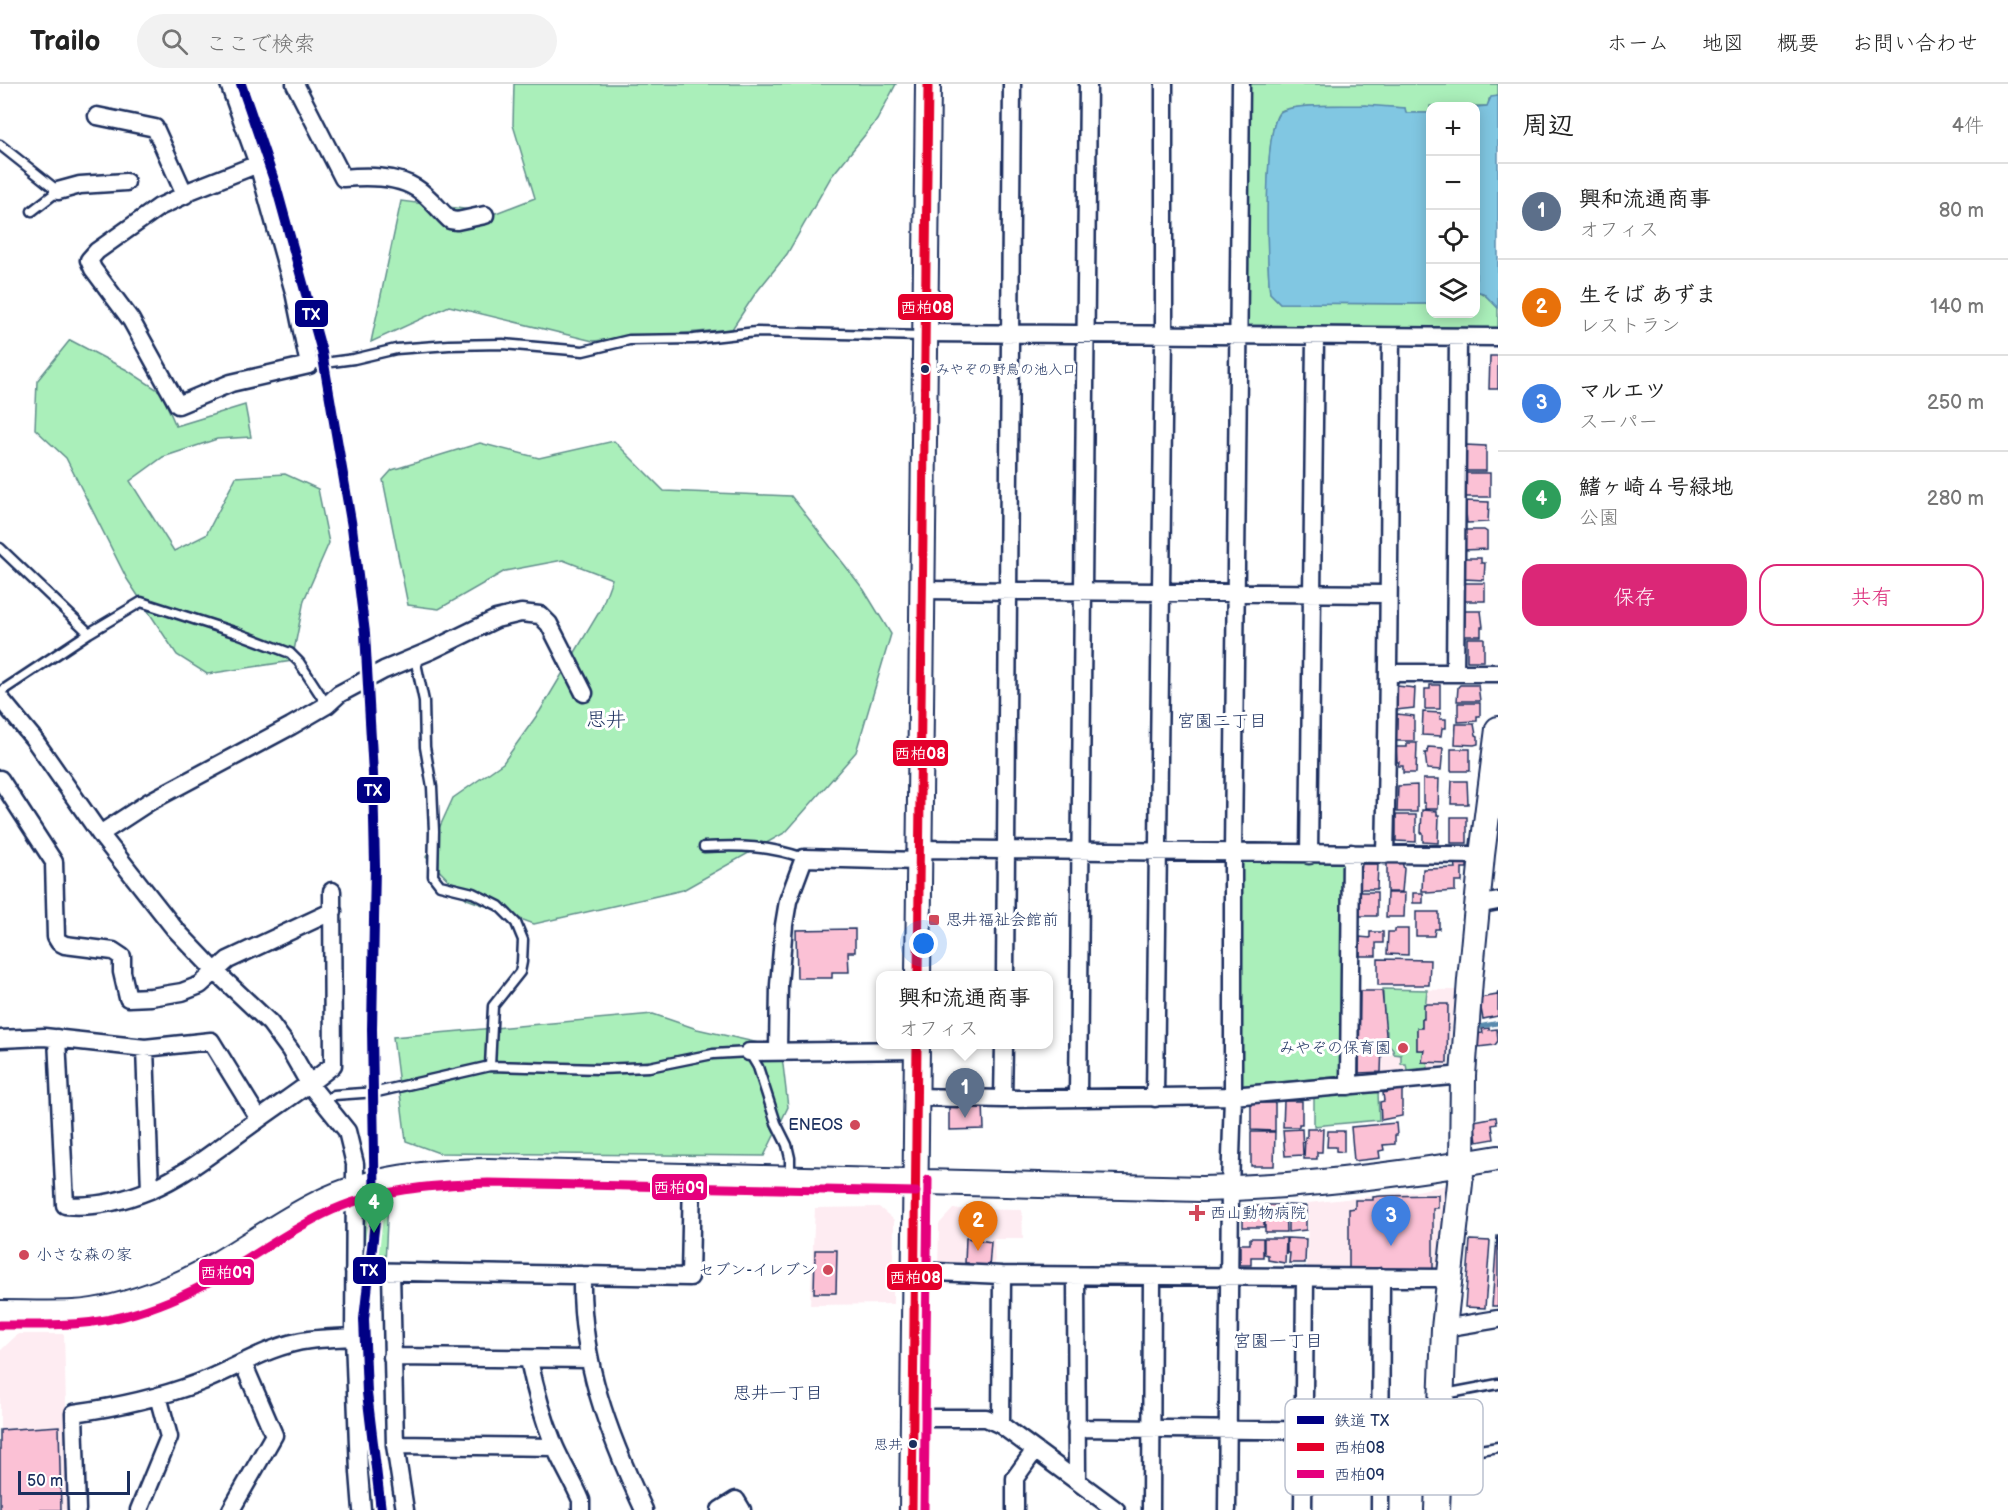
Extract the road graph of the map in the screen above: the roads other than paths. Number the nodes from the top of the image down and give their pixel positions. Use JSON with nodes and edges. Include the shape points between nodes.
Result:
{"nodes":[{"id":1,"x":230,"y":84,"type":"edge"},
{"id":2,"x":295,"y":84,"type":"edge"},
{"id":3,"x":928,"y":84,"type":"edge"},
{"id":4,"x":1012,"y":84,"type":"edge"},
{"id":5,"x":1088,"y":84,"type":"edge"},
{"id":6,"x":1164,"y":84,"type":"edge"},
{"id":7,"x":1240,"y":84,"type":"edge"},
{"id":8,"x":97,"y":116,"type":"dead end"},
{"id":9,"x":0,"y":145,"type":"edge"},
{"id":10,"x":258,"y":164,"type":"junction"},
{"id":11,"x":126,"y":182,"type":"dead end"},
{"id":12,"x":58,"y":191,"type":"junction"},
{"id":13,"x":184,"y":195,"type":"junction"},
{"id":14,"x":32,"y":211,"type":"dead end"},
{"id":15,"x":485,"y":215,"type":"dead end"},
{"id":16,"x":925,"y":334,"type":"junction"},
{"id":17,"x":1011,"y":334,"type":"junction"},
{"id":18,"x":1087,"y":334,"type":"junction"},
{"id":19,"x":1164,"y":335,"type":"junction"},
{"id":20,"x":1239,"y":335,"type":"junction"},
{"id":21,"x":1315,"y":337,"type":"junction"},
{"id":22,"x":1391,"y":337,"type":"junction"},
{"id":23,"x":1498,"y":337,"type":"edge"},
{"id":24,"x":1458,"y":338,"type":"junction"},
{"id":25,"x":309,"y":365,"type":"junction"},
{"id":26,"x":0,"y":548,"type":"edge"},
{"id":27,"x":922,"y":590,"type":"junction"},
{"id":28,"x":1008,"y":591,"type":"junction"},
{"id":29,"x":1159,"y":591,"type":"junction"},
{"id":30,"x":1083,"y":592,"type":"junction"},
{"id":31,"x":1236,"y":593,"type":"junction"},
{"id":32,"x":1387,"y":594,"type":"junction"},
{"id":33,"x":1311,"y":595,"type":"junction"},
{"id":34,"x":89,"y":633,"type":"junction"},
{"id":35,"x":415,"y":658,"type":"junction"},
{"id":36,"x":1455,"y":672,"type":"junction"},
{"id":37,"x":1389,"y":673,"type":"junction"},
{"id":38,"x":1498,"y":673,"type":"edge"},
{"id":39,"x":0,"y":692,"type":"edge"},
{"id":40,"x":584,"y":693,"type":"dead end"},
{"id":41,"x":0,"y":698,"type":"edge"},
{"id":42,"x":327,"y":705,"type":"junction"},
{"id":43,"x":1497,"y":741,"type":"edge"},
{"id":44,"x":0,"y":779,"type":"edge"},
{"id":45,"x":100,"y":834,"type":"junction"},
{"id":46,"x":704,"y":847,"type":"dead end"},
{"id":47,"x":1006,"y":850,"type":"junction"},
{"id":48,"x":1081,"y":850,"type":"junction"},
{"id":49,"x":1157,"y":852,"type":"junction"},
{"id":50,"x":1233,"y":853,"type":"junction"},
{"id":51,"x":1351,"y":853,"type":"junction"},
{"id":52,"x":919,"y":855,"type":"junction"},
{"id":53,"x":1309,"y":855,"type":"junction"},
{"id":54,"x":1385,"y":855,"type":"junction"},
{"id":55,"x":1482,"y":855,"type":"junction"},
{"id":56,"x":804,"y":858,"type":"junction"},
{"id":57,"x":332,"y":891,"type":"dead end"},
{"id":58,"x":1488,"y":903,"type":"edge"},
{"id":59,"x":333,"y":911,"type":"junction"},
{"id":60,"x":918,"y":971,"type":"edge"},
{"id":61,"x":1005,"y":971,"type":"edge"},
{"id":62,"x":216,"y":972,"type":"junction"},
{"id":63,"x":57,"y":1038,"type":"junction"},
{"id":64,"x":0,"y":1039,"type":"edge"},
{"id":65,"x":145,"y":1048,"type":"junction"},
{"id":66,"x":876,"y":1048,"type":"edge"},
{"id":67,"x":917,"y":1049,"type":"edge"},
{"id":68,"x":1004,"y":1049,"type":"edge"},
{"id":69,"x":778,"y":1050,"type":"junction"},
{"id":70,"x":749,"y":1052,"type":"junction"},
{"id":71,"x":489,"y":1065,"type":"junction"},
{"id":72,"x":1464,"y":1075,"type":"junction"},
{"id":73,"x":310,"y":1084,"type":"junction"},
{"id":74,"x":1349,"y":1086,"type":"junction"},
{"id":75,"x":917,"y":1096,"type":"junction"},
{"id":76,"x":1233,"y":1096,"type":"junction"},
{"id":77,"x":1078,"y":1097,"type":"junction"},
{"id":78,"x":1155,"y":1098,"type":"junction"},
{"id":79,"x":1003,"y":1099,"type":"junction"},
{"id":80,"x":323,"y":1102,"type":"junction"},
{"id":81,"x":259,"y":1119,"type":"junction"},
{"id":82,"x":1498,"y":1158,"type":"edge"},
{"id":83,"x":1462,"y":1165,"type":"junction"},
{"id":84,"x":692,"y":1175,"type":"junction"},
{"id":85,"x":790,"y":1178,"type":"junction"},
{"id":86,"x":916,"y":1180,"type":"junction"},
{"id":87,"x":1230,"y":1188,"type":"junction"},
{"id":88,"x":150,"y":1190,"type":"junction"},
{"id":89,"x":355,"y":1190,"type":"junction"},
{"id":90,"x":354,"y":1271,"type":"junction"},
{"id":91,"x":914,"y":1271,"type":"junction"},
{"id":92,"x":391,"y":1272,"type":"junction"},
{"id":93,"x":582,"y":1275,"type":"junction"},
{"id":94,"x":1002,"y":1275,"type":"junction"},
{"id":95,"x":1076,"y":1276,"type":"junction"},
{"id":96,"x":1152,"y":1276,"type":"junction"},
{"id":97,"x":1229,"y":1276,"type":"junction"},
{"id":98,"x":1305,"y":1277,"type":"junction"},
{"id":99,"x":1381,"y":1277,"type":"junction"},
{"id":100,"x":1449,"y":1278,"type":"junction"},
{"id":101,"x":0,"y":1313,"type":"edge"},
{"id":102,"x":1498,"y":1318,"type":"edge"},
{"id":103,"x":1444,"y":1328,"type":"junction"},
{"id":104,"x":354,"y":1337,"type":"junction"},
{"id":105,"x":392,"y":1357,"type":"junction"},
{"id":106,"x":589,"y":1359,"type":"junction"},
{"id":107,"x":529,"y":1360,"type":"junction"},
{"id":108,"x":243,"y":1363,"type":"junction"},
{"id":109,"x":1498,"y":1384,"type":"edge"},
{"id":110,"x":1442,"y":1394,"type":"junction"},
{"id":111,"x":158,"y":1396,"type":"junction"},
{"id":112,"x":1305,"y":1399,"type":"edge"},
{"id":113,"x":1381,"y":1399,"type":"edge"},
{"id":114,"x":1442,"y":1399,"type":"edge"},
{"id":115,"x":914,"y":1418,"type":"junction"},
{"id":116,"x":1001,"y":1425,"type":"junction"},
{"id":117,"x":1076,"y":1428,"type":"junction"},
{"id":118,"x":1152,"y":1428,"type":"junction"},
{"id":119,"x":1228,"y":1428,"type":"junction"},
{"id":120,"x":1285,"y":1429,"type":"edge"},
{"id":121,"x":395,"y":1445,"type":"junction"},
{"id":122,"x":555,"y":1447,"type":"junction"},
{"id":123,"x":1498,"y":1447,"type":"edge"},
{"id":124,"x":1035,"y":1450,"type":"junction"},
{"id":125,"x":1483,"y":1450,"type":"edge"},
{"id":126,"x":1077,"y":1480,"type":"junction"},
{"id":127,"x":1304,"y":1495,"type":"edge"},
{"id":128,"x":1380,"y":1495,"type":"edge"},
{"id":129,"x":1438,"y":1495,"type":"edge"},
{"id":130,"x":77,"y":1510,"type":"edge"},
{"id":131,"x":139,"y":1510,"type":"edge"},
{"id":132,"x":231,"y":1510,"type":"edge"},
{"id":133,"x":362,"y":1510,"type":"edge"},
{"id":134,"x":405,"y":1510,"type":"edge"},
{"id":135,"x":581,"y":1510,"type":"edge"},
{"id":136,"x":644,"y":1510,"type":"edge"},
{"id":137,"x":720,"y":1510,"type":"edge"},
{"id":138,"x":742,"y":1510,"type":"edge"},
{"id":139,"x":912,"y":1510,"type":"edge"},
{"id":140,"x":1015,"y":1510,"type":"edge"},
{"id":141,"x":1116,"y":1510,"type":"edge"},
{"id":142,"x":1151,"y":1510,"type":"edge"},
{"id":143,"x":1227,"y":1510,"type":"edge"},
{"id":144,"x":1304,"y":1510,"type":"edge"},
{"id":145,"x":1380,"y":1510,"type":"edge"},
{"id":146,"x":1437,"y":1510,"type":"edge"}],
"edges":[{"from":1,"to":10,"type":"street"},
{"from":2,"to":15,"type":"street","via":[[343,178],[405,182],[417,188],[450,220]]},
{"from":3,"to":16,"type":"street"},
{"from":4,"to":17,"type":"street"},
{"from":5,"to":18,"type":"street"},
{"from":6,"to":19,"type":"street"},
{"from":7,"to":20,"type":"street"},
{"from":8,"to":13,"type":"street","via":[[154,128]]},
{"from":9,"to":12,"type":"lane"},
{"from":10,"to":13,"type":"street"},
{"from":10,"to":25,"type":"street","via":[[294,292]]},
{"from":11,"to":12,"type":"street","via":[[80,184]]},
{"from":12,"to":14,"type":"lane"},
{"from":13,"to":25,"type":"street","via":[[134,224],[90,260],[131,320],[178,405],[231,383]]},
{"from":16,"to":17,"type":"street"},
{"from":16,"to":25,"type":"lane","via":[[756,332],[694,339],[629,340],[583,351],[503,344],[450,345],[396,349]]},
{"from":16,"to":27,"type":"street"},
{"from":17,"to":18,"type":"street"},
{"from":17,"to":28,"type":"street"},
{"from":18,"to":19,"type":"street"},
{"from":18,"to":30,"type":"street"},
{"from":19,"to":20,"type":"street"},
{"from":19,"to":29,"type":"street"},
{"from":20,"to":21,"type":"street"},
{"from":20,"to":31,"type":"street"},
{"from":21,"to":22,"type":"street"},
{"from":21,"to":33,"type":"street"},
{"from":22,"to":24,"type":"street"},
{"from":22,"to":32,"type":"street"},
{"from":23,"to":24,"type":"street"},
{"from":24,"to":36,"type":"street"},
{"from":26,"to":34,"type":"lane"},
{"from":27,"to":28,"type":"street"},
{"from":27,"to":52,"type":"street"},
{"from":28,"to":30,"type":"street"},
{"from":28,"to":47,"type":"street"},
{"from":29,"to":30,"type":"street"},
{"from":29,"to":31,"type":"street"},
{"from":29,"to":49,"type":"street"},
{"from":30,"to":48,"type":"street"},
{"from":31,"to":33,"type":"street"},
{"from":31,"to":50,"type":"street"},
{"from":32,"to":33,"type":"street"},
{"from":32,"to":37,"type":"street"},
{"from":33,"to":53,"type":"street"},
{"from":34,"to":39,"type":"lane"},
{"from":34,"to":42,"type":"lane","via":[[141,602],[152,605],[290,653]]},
{"from":35,"to":40,"type":"street","via":[[495,619],[532,613],[549,624]]},
{"from":35,"to":42,"type":"street","via":[[339,694]]},
{"from":35,"to":71,"type":"lane","via":[[424,701],[425,747],[432,787],[433,876],[440,885],[474,893],[499,906],[516,923],[523,940],[519,972],[493,1006]]},
{"from":36,"to":37,"type":"street"},
{"from":36,"to":38,"type":"street"},
{"from":37,"to":54,"type":"street"},
{"from":41,"to":45,"type":"street"},
{"from":42,"to":45,"type":"street","via":[[149,802]]},
{"from":43,"to":55,"type":"street"},
{"from":44,"to":62,"type":"street","via":[[54,862],[59,942],[113,951],[122,957],[128,998],[182,992],[200,985]]},
{"from":45,"to":62,"type":"street","via":[[174,928]]},
{"from":46,"to":56,"type":"lane","via":[[739,845],[780,850]]},
{"from":47,"to":48,"type":"street"},
{"from":47,"to":52,"type":"street"},
{"from":47,"to":61,"type":"street"},
{"from":48,"to":49,"type":"street"},
{"from":48,"to":77,"type":"street"},
{"from":49,"to":50,"type":"street"},
{"from":49,"to":78,"type":"street"},
{"from":50,"to":53,"type":"street"},
{"from":50,"to":76,"type":"street"},
{"from":51,"to":53,"type":"street"},
{"from":51,"to":54,"type":"street"},
{"from":51,"to":74,"type":"street"},
{"from":52,"to":56,"type":"street"},
{"from":52,"to":60,"type":"street"},
{"from":54,"to":55,"type":"street"},
{"from":55,"to":58,"type":"street"},
{"from":56,"to":69,"type":"street","via":[[788,901],[784,925]]},
{"from":57,"to":59,"type":"street"},
{"from":58,"to":72,"type":"street"},
{"from":59,"to":62,"type":"street","via":[[228,960]]},
{"from":59,"to":73,"type":"street","via":[[333,1065]]},
{"from":62,"to":73,"type":"street","via":[[270,1023]]},
{"from":63,"to":64,"type":"street"},
{"from":63,"to":65,"type":"street"},
{"from":63,"to":88,"type":"street","via":[[65,1205],[106,1203]]},
{"from":65,"to":81,"type":"street","via":[[211,1041]]},
{"from":65,"to":88,"type":"street"},
{"from":66,"to":69,"type":"street"},
{"from":67,"to":75,"type":"street"},
{"from":68,"to":79,"type":"street"},
{"from":69,"to":70,"type":"street"},
{"from":70,"to":71,"type":"lane","via":[[713,1054],[649,1067]]},
{"from":70,"to":85,"type":"lane","via":[[787,1145]]},
{"from":71,"to":80,"type":"lane","via":[[377,1092],[334,1095]]},
{"from":72,"to":74,"type":"street"},
{"from":72,"to":83,"type":"street"},
{"from":73,"to":80,"type":"street"},
{"from":73,"to":81,"type":"street"},
{"from":74,"to":76,"type":"street"},
{"from":75,"to":79,"type":"street"},
{"from":75,"to":86,"type":"street"},
{"from":76,"to":78,"type":"street"},
{"from":76,"to":87,"type":"street"},
{"from":77,"to":78,"type":"street"},
{"from":77,"to":79,"type":"street"},
{"from":80,"to":89,"type":"street","via":[[347,1131],[355,1164]]},
{"from":81,"to":88,"type":"street","via":[[176,1177]]},
{"from":82,"to":83,"type":"street"},
{"from":83,"to":87,"type":"street","via":[[1357,1180]]},
{"from":83,"to":100,"type":"street"},
{"from":84,"to":85,"type":"street"},
{"from":84,"to":89,"type":"street","via":[[449,1172],[399,1177]]},
{"from":84,"to":93,"type":"street","via":[[690,1277]]},
{"from":85,"to":86,"type":"street"},
{"from":86,"to":87,"type":"street"},
{"from":86,"to":91,"type":"street"},
{"from":87,"to":97,"type":"street"},
{"from":89,"to":90,"type":"street"},
{"from":89,"to":101,"type":"street","via":[[320,1202],[202,1273],[166,1290],[75,1314]]},
{"from":90,"to":92,"type":"street"},
{"from":90,"to":104,"type":"street"},
{"from":91,"to":94,"type":"street"},
{"from":91,"to":115,"type":"street"},
{"from":92,"to":93,"type":"street"},
{"from":92,"to":105,"type":"street"},
{"from":93,"to":106,"type":"street","via":[[581,1309]]},
{"from":94,"to":95,"type":"street"},
{"from":94,"to":116,"type":"street"},
{"from":95,"to":96,"type":"street"},
{"from":95,"to":117,"type":"street"},
{"from":96,"to":97,"type":"street"},
{"from":96,"to":118,"type":"street"},
{"from":97,"to":98,"type":"street"},
{"from":97,"to":119,"type":"street"},
{"from":98,"to":99,"type":"street"},
{"from":98,"to":112,"type":"street"},
{"from":99,"to":100,"type":"street"},
{"from":99,"to":113,"type":"street"},
{"from":100,"to":103,"type":"street"},
{"from":102,"to":103,"type":"street"},
{"from":103,"to":110,"type":"street"},
{"from":104,"to":108,"type":"street","via":[[307,1340]]},
{"from":104,"to":133,"type":"street"},
{"from":105,"to":107,"type":"street"},
{"from":105,"to":121,"type":"street"},
{"from":106,"to":107,"type":"street"},
{"from":106,"to":136,"type":"street","via":[[597,1395]]},
{"from":107,"to":122,"type":"street"},
{"from":108,"to":111,"type":"street"},
{"from":108,"to":132,"type":"street","via":[[274,1435]]},
{"from":109,"to":110,"type":"lane"},
{"from":110,"to":114,"type":"street"},
{"from":111,"to":130,"type":"street","via":[[74,1413]]},
{"from":111,"to":131,"type":"street","via":[[169,1437]]},
{"from":115,"to":116,"type":"street","via":[[986,1418]]},
{"from":115,"to":139,"type":"street"},
{"from":116,"to":124,"type":"street"},
{"from":117,"to":118,"type":"street"},
{"from":117,"to":126,"type":"street"},
{"from":118,"to":119,"type":"street"},
{"from":118,"to":142,"type":"street"},
{"from":119,"to":120,"type":"street"},
{"from":119,"to":143,"type":"street"},
{"from":121,"to":122,"type":"street"},
{"from":121,"to":134,"type":"street"},
{"from":122,"to":135,"type":"street","via":[[574,1484]]},
{"from":123,"to":125,"type":"lane"},
{"from":124,"to":126,"type":"street"},
{"from":124,"to":140,"type":"street","via":[[1015,1478]]},
{"from":126,"to":141,"type":"street"},
{"from":127,"to":144,"type":"street"},
{"from":128,"to":145,"type":"street"},
{"from":129,"to":146,"type":"street"},
{"from":137,"to":138,"type":"street","via":[[736,1500]]}]}
